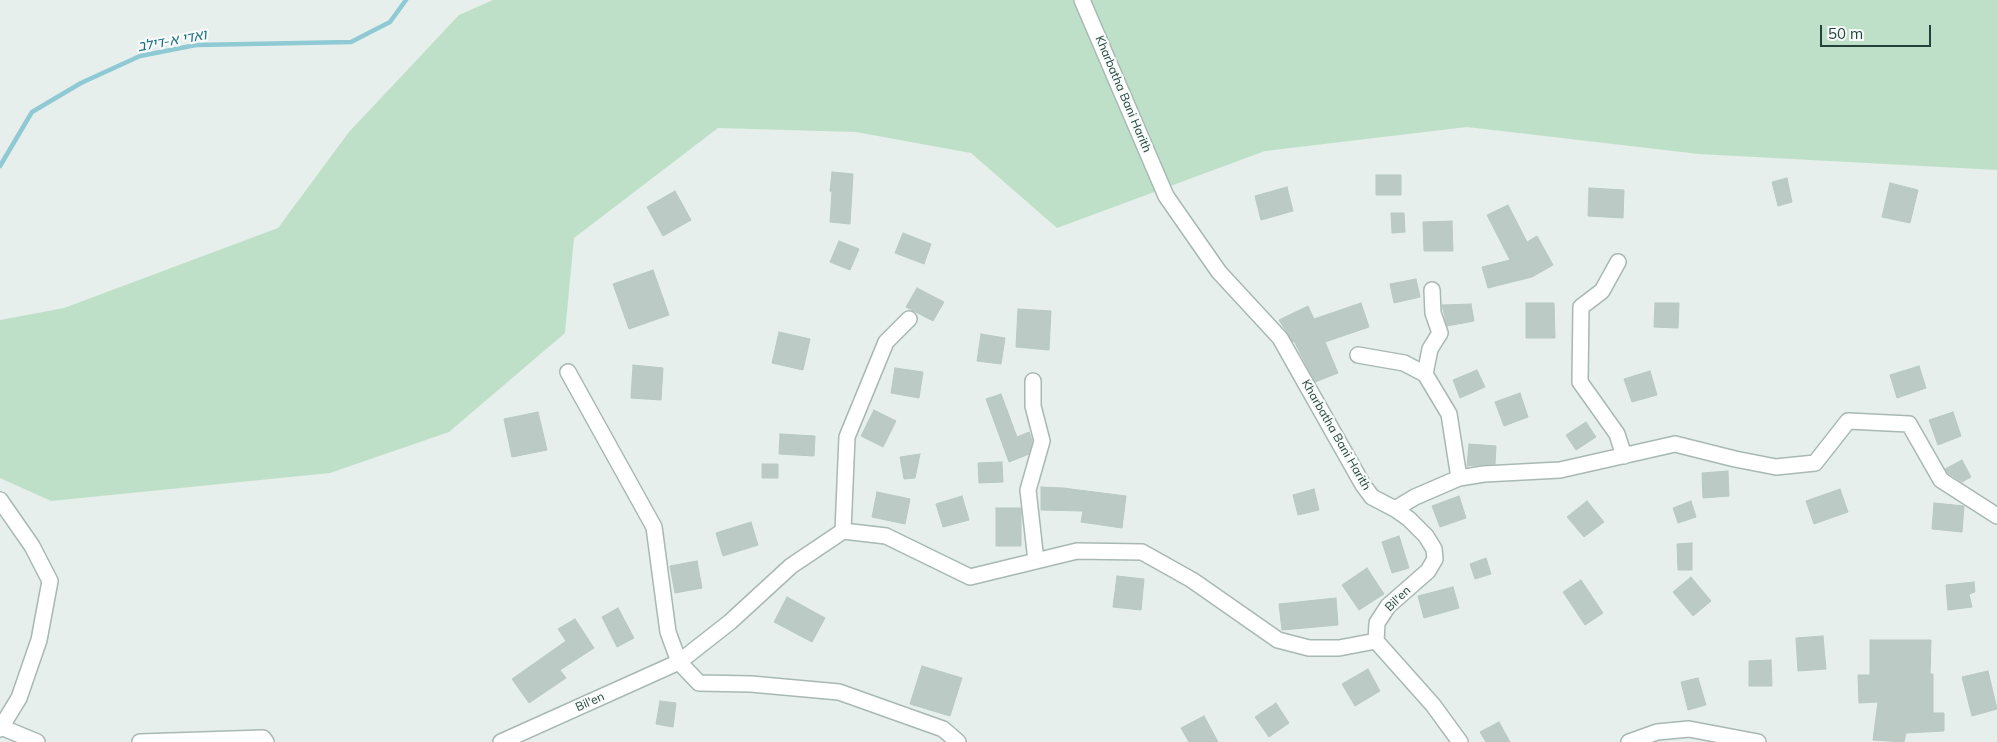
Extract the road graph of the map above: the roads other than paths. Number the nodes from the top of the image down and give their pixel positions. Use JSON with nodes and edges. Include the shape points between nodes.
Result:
{"nodes":[{"id":1,"x":1082,"y":0,"type":"edge"},
{"id":2,"x":1618,"y":262,"type":"dead end"},
{"id":3,"x":1432,"y":290,"type":"dead end"},
{"id":4,"x":910,"y":319,"type":"dead end"},
{"id":5,"x":1358,"y":355,"type":"dead end"},
{"id":6,"x":568,"y":372,"type":"dead end"},
{"id":7,"x":1425,"y":374,"type":"junction"},
{"id":8,"x":1033,"y":381,"type":"dead end"},
{"id":9,"x":1624,"y":456,"type":"junction"},
{"id":10,"x":1459,"y":478,"type":"junction"},
{"id":11,"x":0,"y":500,"type":"edge"},
{"id":12,"x":1395,"y":509,"type":"junction"},
{"id":13,"x":1997,"y":516,"type":"edge"},
{"id":14,"x":843,"y":531,"type":"junction"},
{"id":15,"x":1036,"y":561,"type":"junction"},
{"id":16,"x":1376,"y":640,"type":"junction"},
{"id":17,"x":679,"y":662,"type":"junction"},
{"id":18,"x":0,"y":728,"type":"edge"},
{"id":19,"x":37,"y":742,"type":"edge"},
{"id":20,"x":140,"y":742,"type":"edge"},
{"id":21,"x":266,"y":742,"type":"edge"},
{"id":22,"x":501,"y":742,"type":"edge"},
{"id":23,"x":958,"y":742,"type":"edge"},
{"id":24,"x":1460,"y":742,"type":"edge"},
{"id":25,"x":1629,"y":742,"type":"edge"},
{"id":26,"x":1758,"y":742,"type":"edge"}],
"edges":[{"from":1,"to":12,"type":"street","name":"Kharbatha Bani Harith","via":[[1166,196],[1219,272],[1280,338],[1363,485],[1372,497]]},
{"from":2,"to":9,"type":"street","via":[[1602,291],[1581,307],[1580,382],[1617,434]]},
{"from":3,"to":7,"type":"street","via":[[1432,313],[1440,333],[1430,349]]},
{"from":4,"to":14,"type":"street","via":[[886,342],[847,437]]},
{"from":5,"to":7,"type":"street","via":[[1404,363]]},
{"from":6,"to":17,"type":"street","via":[[654,527],[668,632]]},
{"from":7,"to":10,"type":"street","via":[[1450,414]]},
{"from":8,"to":15,"type":"street","via":[[1033,406],[1042,441],[1028,490]]},
{"from":9,"to":10,"type":"street","via":[[1560,470]]},
{"from":9,"to":13,"type":"street","via":[[1675,444],[1776,467],[1815,463],[1848,421],[1909,424],[1941,480]]},
{"from":10,"to":12,"type":"street"},
{"from":11,"to":18,"type":"street","via":[[32,546],[50,581],[39,640],[19,698]]},
{"from":12,"to":16,"type":"street","name":"Bil'en","via":[[1426,536],[1434,549],[1435,559],[1428,571],[1388,606],[1376,622]]},
{"from":14,"to":15,"type":"street","via":[[886,536],[970,577]]},
{"from":14,"to":17,"type":"street","name":"Bil'en","via":[[791,566],[730,622]]},
{"from":15,"to":16,"type":"street","via":[[1078,551],[1142,552],[1192,580],[1278,640],[1309,648],[1339,648]]},
{"from":16,"to":24,"type":"street","via":[[1433,705]]},
{"from":17,"to":22,"type":"street","name":"Bil'en"},
{"from":17,"to":23,"type":"street","via":[[699,682],[840,692],[944,728]]},
{"from":18,"to":19,"type":"street"},
{"from":20,"to":21,"type":"street","via":[[263,738]]},
{"from":25,"to":26,"type":"street","via":[[1657,732],[1689,729]]}]}
